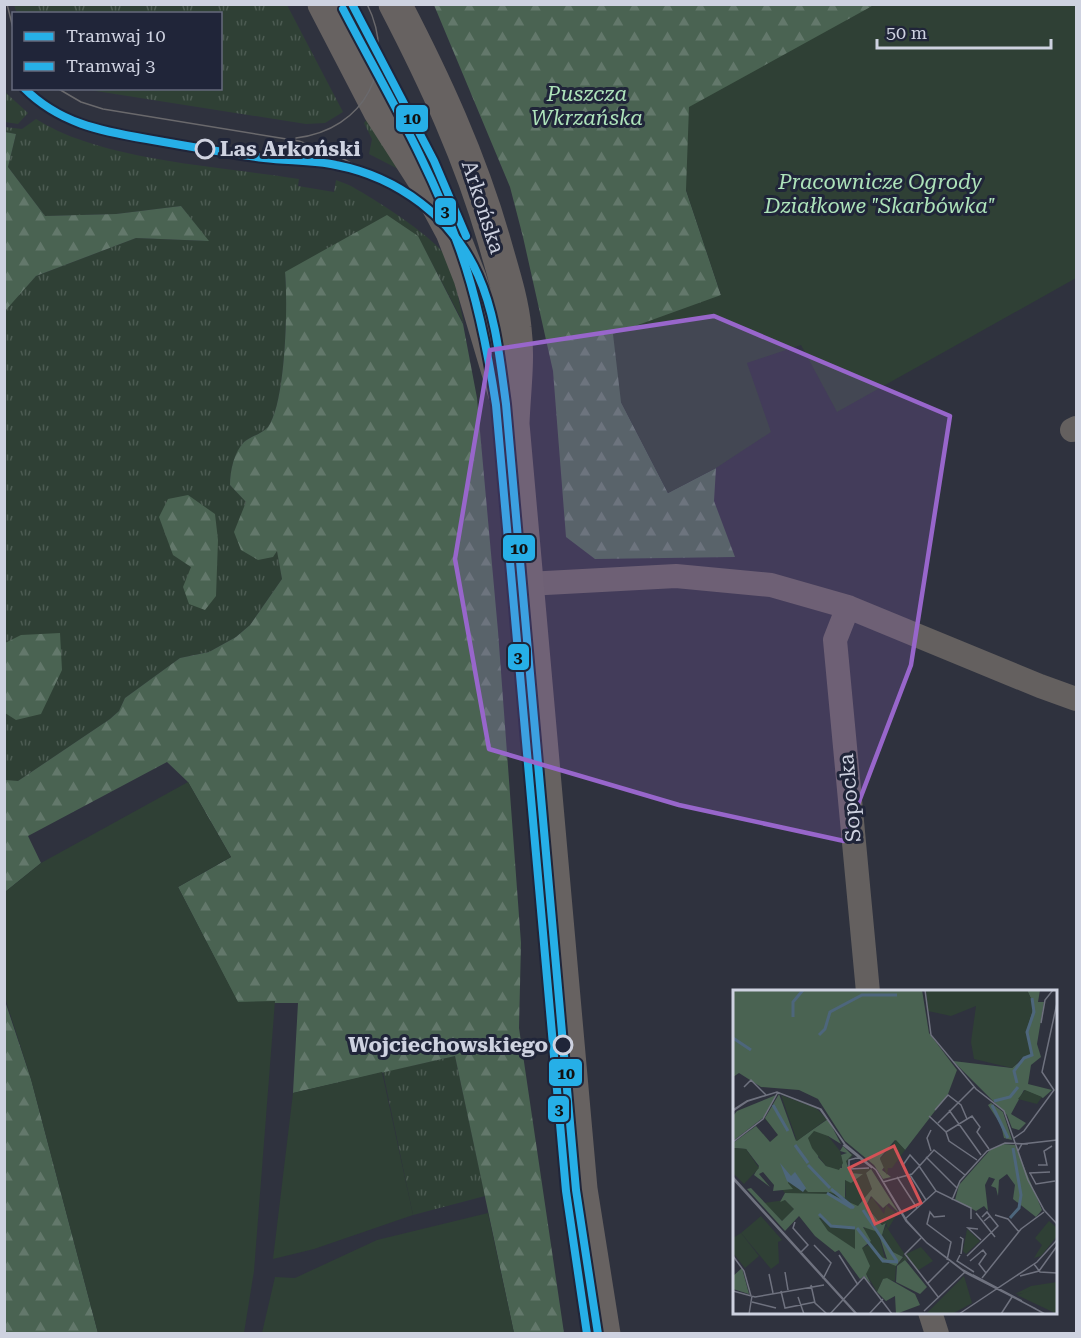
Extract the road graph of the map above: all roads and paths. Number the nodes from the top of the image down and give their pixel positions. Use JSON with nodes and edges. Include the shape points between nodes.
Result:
{"nodes":[{"id":1,"x":324,"y":4,"type":"edge"},
{"id":2,"x":395,"y":4,"type":"edge"},
{"id":3,"x":513,"y":424,"type":"junction"},
{"id":4,"x":527,"y":584,"type":"junction"},
{"id":5,"x":848,"y":607,"type":"junction"},
{"id":6,"x":1077,"y":699,"type":"edge"},
{"id":7,"x":868,"y":990,"type":"edge"},
{"id":8,"x":931,"y":1314,"type":"edge"},
{"id":9,"x":604,"y":1334,"type":"edge"},
{"id":10,"x":937,"y":1334,"type":"edge"}],
"edges":[{"from":1,"to":3,"type":"street","name":"Arkońska","via":[[379,110],[428,186],[452,232],[470,278]]},
{"from":2,"to":3,"type":"street","name":"Arkońska","via":[[462,144],[508,290],[516,341]]},
{"from":3,"to":4,"type":"street","name":"Arkońska"},
{"from":4,"to":5,"type":"street","via":[[628,577],[723,579],[771,585]]},
{"from":4,"to":9,"type":"street","name":"Arkońska","via":[[581,1190]]},
{"from":5,"to":6,"type":"street"},
{"from":5,"to":7,"type":"street","name":"Sopocka","via":[[835,640]]},
{"from":8,"to":10,"type":"street"}]}
